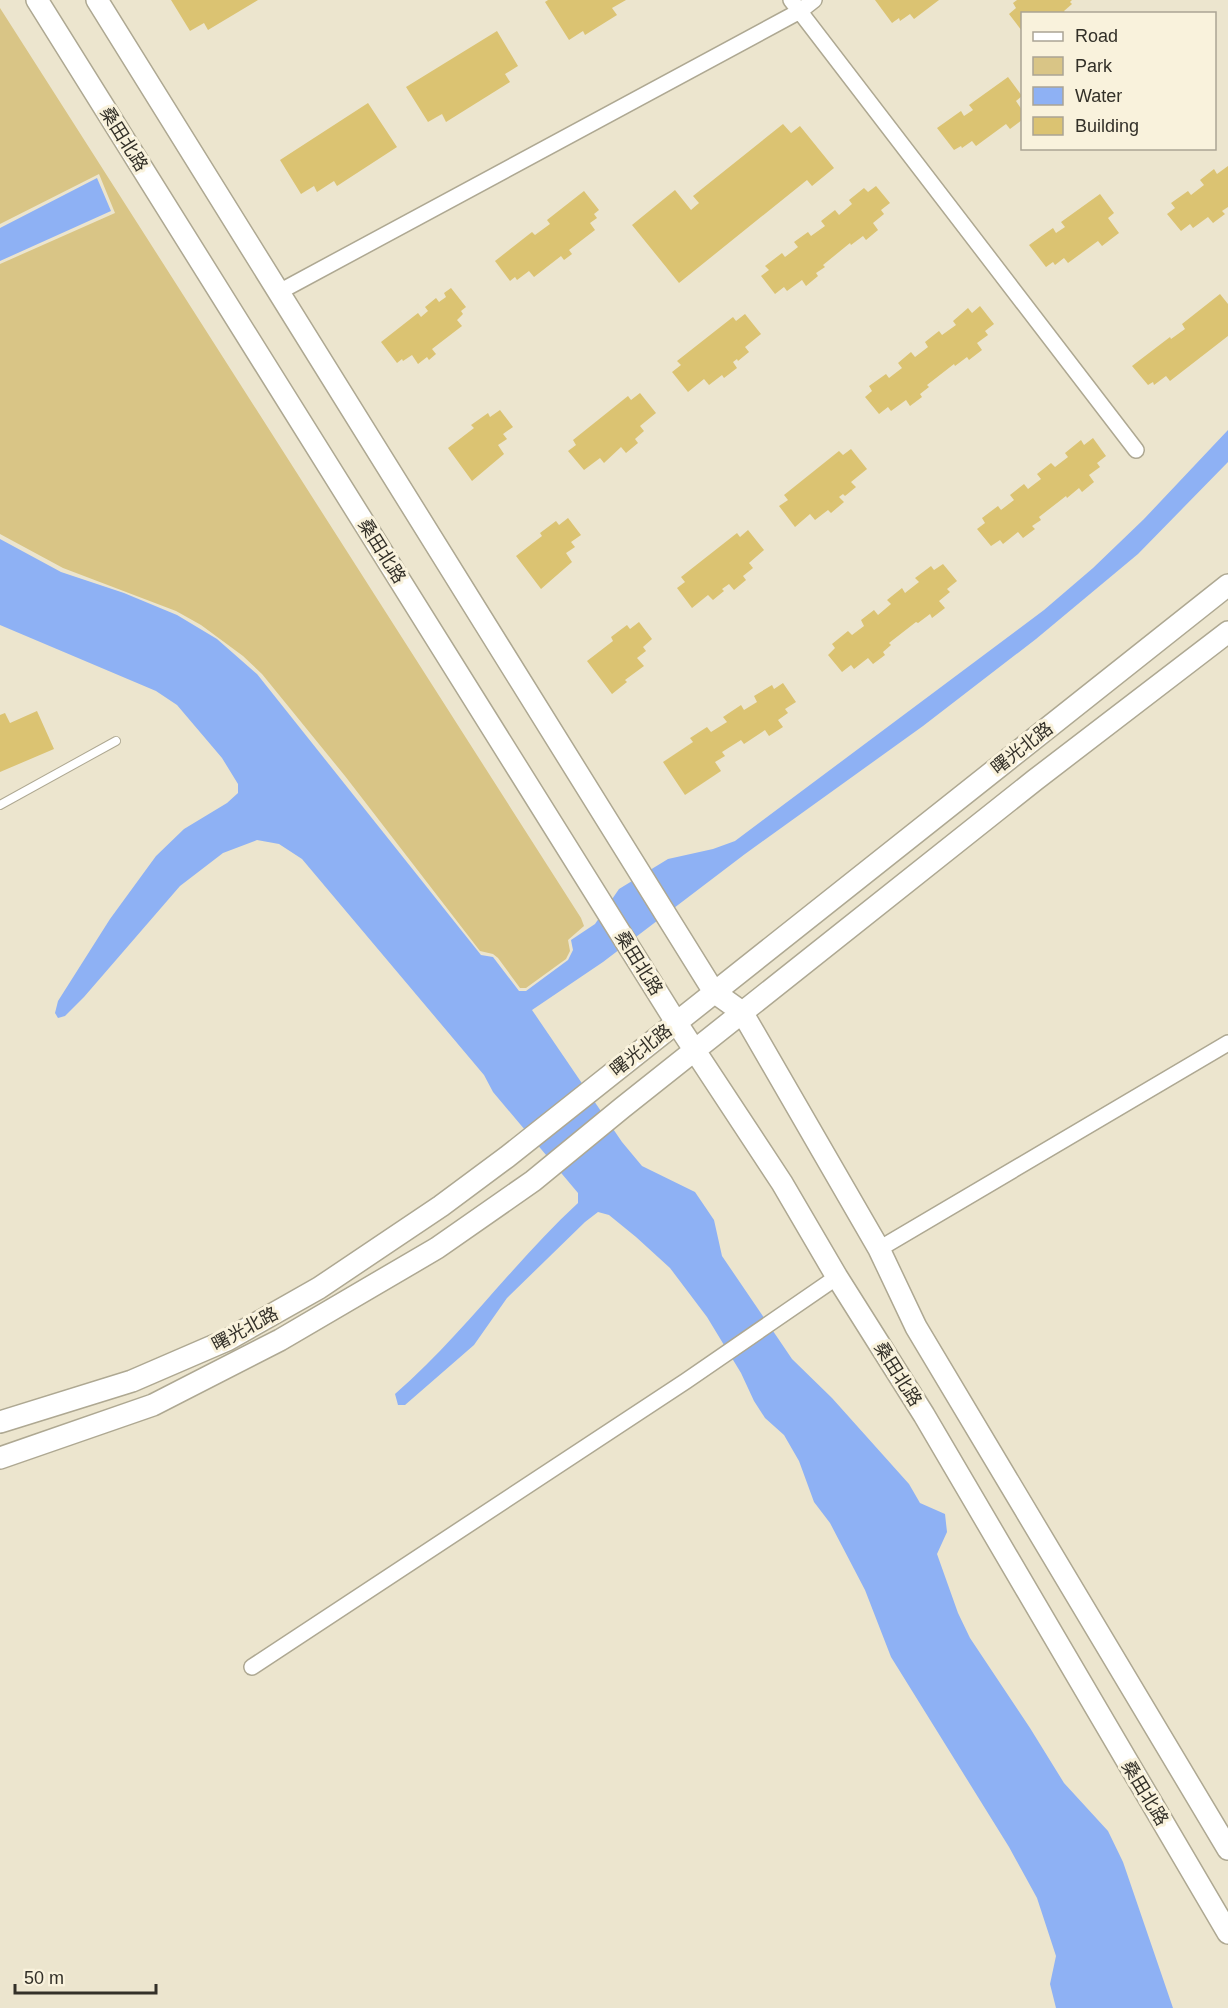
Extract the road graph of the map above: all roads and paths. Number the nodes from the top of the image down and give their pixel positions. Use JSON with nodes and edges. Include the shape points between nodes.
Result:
{"nodes":[{"id":1,"x":37,"y":0,"type":"edge"},
{"id":2,"x":97,"y":0,"type":"edge"},
{"id":3,"x":814,"y":0,"type":"edge"},
{"id":4,"x":796,"y":6,"type":"edge"},
{"id":5,"x":279,"y":292,"type":"junction"},
{"id":6,"x":1136,"y":450,"type":"dead end"},
{"id":7,"x":1228,"y":585,"type":"edge"},
{"id":8,"x":1228,"y":632,"type":"edge"},
{"id":9,"x":116,"y":741,"type":"dead end"},
{"id":10,"x":0,"y":805,"type":"edge"},
{"id":11,"x":714,"y":992,"type":"junction"},
{"id":12,"x":742,"y":1012,"type":"junction"},
{"id":13,"x":676,"y":1022,"type":"junction"},
{"id":14,"x":1228,"y":1043,"type":"edge"},
{"id":15,"x":695,"y":1050,"type":"junction"},
{"id":16,"x":879,"y":1249,"type":"junction"},
{"id":17,"x":837,"y":1277,"type":"junction"},
{"id":18,"x":0,"y":1422,"type":"edge"},
{"id":19,"x":0,"y":1458,"type":"edge"},
{"id":20,"x":252,"y":1667,"type":"dead end"},
{"id":21,"x":1228,"y":1849,"type":"edge"},
{"id":22,"x":1228,"y":1933,"type":"edge"}],
"edges":[{"from":1,"to":13,"type":"main road","name":"桑田北路"},
{"from":2,"to":5,"type":"main road"},
{"from":3,"to":4,"type":"street"},
{"from":4,"to":5,"type":"street"},
{"from":4,"to":6,"type":"street"},
{"from":5,"to":11,"type":"main road"},
{"from":7,"to":11,"type":"main road","name":"曙光北路"},
{"from":8,"to":12,"type":"main road","name":"曙光北路"},
{"from":9,"to":10,"type":"lane"},
{"from":11,"to":12,"type":"main road"},
{"from":11,"to":13,"type":"main road","name":"曙光北路"},
{"from":12,"to":15,"type":"main road","name":"曙光北路"},
{"from":12,"to":16,"type":"main road"},
{"from":13,"to":15,"type":"main road","name":"桑田北路"},
{"from":13,"to":18,"type":"main road","name":"曙光北路","via":[[507,1157],[319,1288],[227,1340],[132,1381]]},
{"from":14,"to":16,"type":"street"},
{"from":15,"to":17,"type":"main road","name":"桑田北路"},
{"from":15,"to":19,"type":"main road","name":"曙光北路","via":[[533,1181],[437,1248],[280,1340],[153,1405]]},
{"from":16,"to":21,"type":"main road","via":[[916,1327]]},
{"from":17,"to":20,"type":"street"},
{"from":17,"to":22,"type":"main road","name":"桑田北路","via":[[924,1415]]}]}
